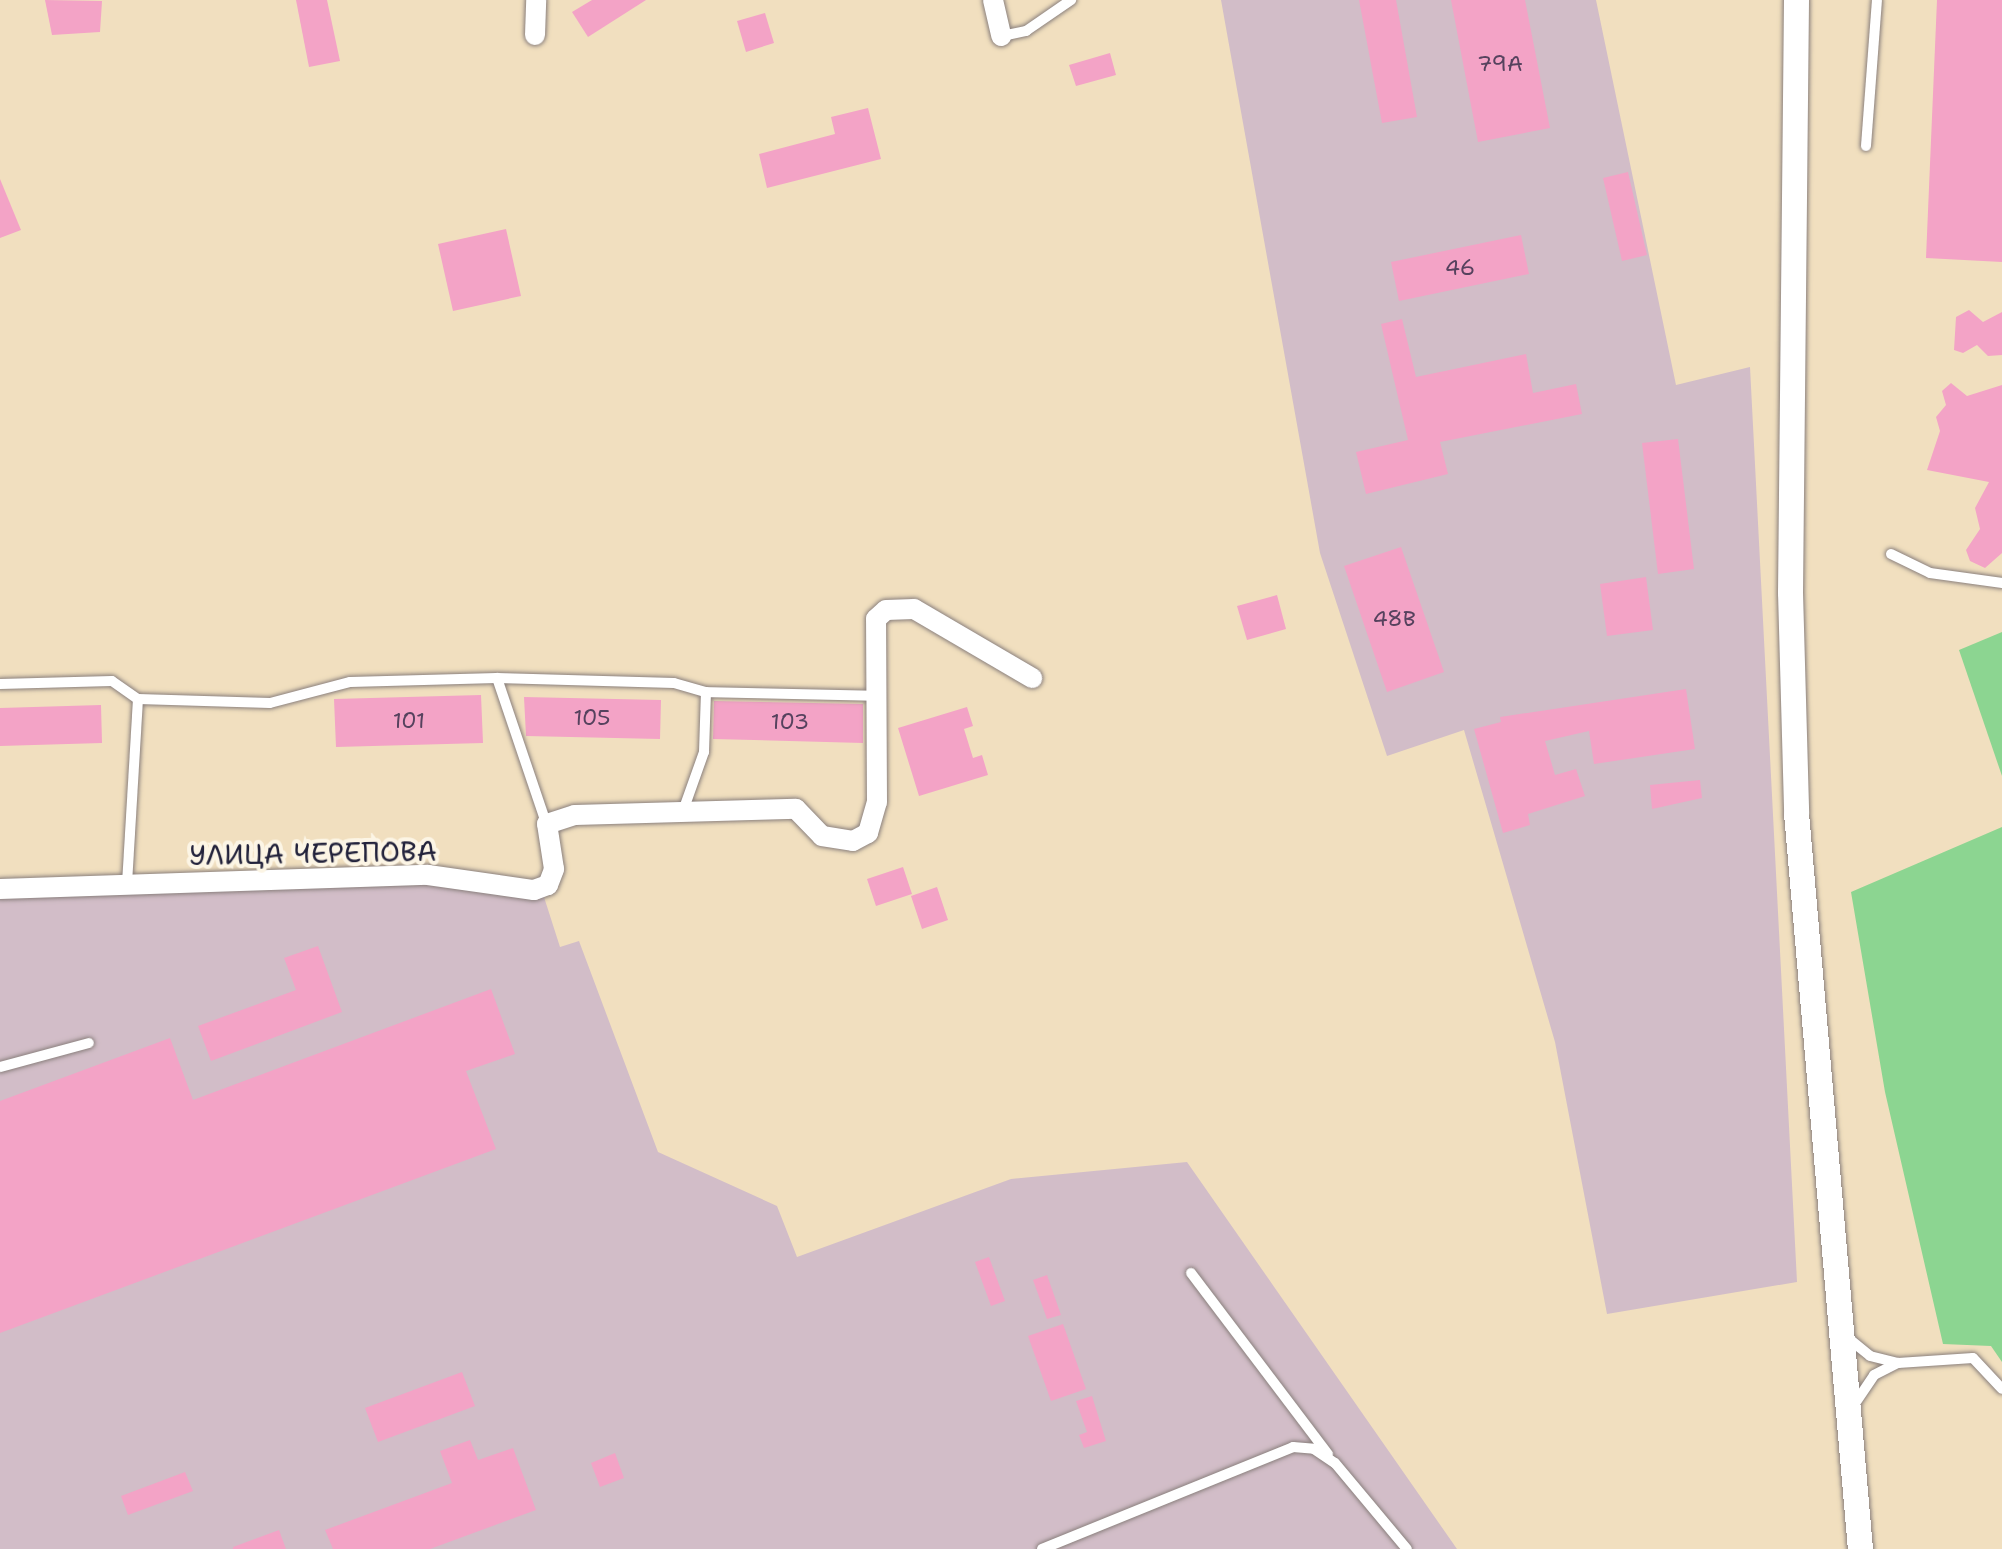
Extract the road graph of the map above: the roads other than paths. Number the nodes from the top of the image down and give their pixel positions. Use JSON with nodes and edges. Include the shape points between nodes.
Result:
{"nodes":[{"id":1,"x":536,"y":0,"type":"edge"},
{"id":2,"x":994,"y":0,"type":"edge"},
{"id":3,"x":1071,"y":0,"type":"edge"},
{"id":4,"x":1796,"y":0,"type":"edge"},
{"id":5,"x":1877,"y":0,"type":"edge"},
{"id":6,"x":536,"y":35,"type":"dead end"},
{"id":7,"x":1001,"y":36,"type":"joint"},
{"id":8,"x":1866,"y":146,"type":"dead end"},
{"id":9,"x":1892,"y":554,"type":"dead end"},
{"id":10,"x":2002,"y":583,"type":"edge"},
{"id":11,"x":497,"y":678,"type":"junction"},
{"id":12,"x":1032,"y":678,"type":"dead end"},
{"id":13,"x":0,"y":684,"type":"edge"},
{"id":14,"x":706,"y":692,"type":"junction"},
{"id":15,"x":880,"y":696,"type":"junction"},
{"id":16,"x":138,"y":699,"type":"junction"},
{"id":17,"x":682,"y":812,"type":"junction"},
{"id":18,"x":547,"y":824,"type":"junction"},
{"id":19,"x":127,"y":884,"type":"junction"},
{"id":20,"x":0,"y":889,"type":"edge"},
{"id":21,"x":89,"y":1044,"type":"dead end"},
{"id":22,"x":0,"y":1067,"type":"edge"},
{"id":23,"x":1191,"y":1273,"type":"dead end"},
{"id":24,"x":1839,"y":1324,"type":"junction"},
{"id":25,"x":1898,"y":1363,"type":"junction"},
{"id":26,"x":2002,"y":1390,"type":"edge"},
{"id":27,"x":1847,"y":1419,"type":"junction"},
{"id":28,"x":1334,"y":1463,"type":"junction"},
{"id":29,"x":1042,"y":1549,"type":"edge"},
{"id":30,"x":1407,"y":1549,"type":"edge"},
{"id":31,"x":1860,"y":1549,"type":"edge"}],
"edges":[{"from":1,"to":6,"type":"street"},
{"from":2,"to":7,"type":"street"},
{"from":3,"to":7,"type":"lane","via":[[1026,31]]},
{"from":4,"to":24,"type":"street","via":[[1790,592],[1796,813]]},
{"from":5,"to":8,"type":"lane"},
{"from":9,"to":10,"type":"lane","via":[[1930,573]]},
{"from":11,"to":14,"type":"lane","via":[[674,683]]},
{"from":11,"to":16,"type":"lane","via":[[350,682],[270,702]]},
{"from":11,"to":18,"type":"lane"},
{"from":12,"to":15,"type":"street","via":[[944,623],[899,607],[876,619],[872,632]]},
{"from":13,"to":16,"type":"lane","via":[[112,681]]},
{"from":14,"to":15,"type":"lane"},
{"from":14,"to":17,"type":"lane","via":[[704,752]]},
{"from":15,"to":17,"type":"street","via":[[877,802],[868,832],[838,843],[796,809]]},
{"from":16,"to":19,"type":"lane"},
{"from":17,"to":18,"type":"street","via":[[575,815]]},
{"from":18,"to":19,"type":"street","name":"УЛИЦА ЧЕРЕПОВА","via":[[554,869],[548,885],[534,890],[428,874]]},
{"from":19,"to":20,"type":"street","name":"УЛИЦА ЧЕРЕПОВА"},
{"from":21,"to":22,"type":"lane"},
{"from":23,"to":28,"type":"lane"},
{"from":24,"to":25,"type":"lane","via":[[1870,1356]]},
{"from":24,"to":27,"type":"street"},
{"from":25,"to":26,"type":"lane","via":[[1972,1358]]},
{"from":25,"to":27,"type":"lane","via":[[1874,1375]]},
{"from":27,"to":31,"type":"street"},
{"from":28,"to":29,"type":"lane","via":[[1314,1449],[1270,1452]]},
{"from":28,"to":30,"type":"lane"}]}
